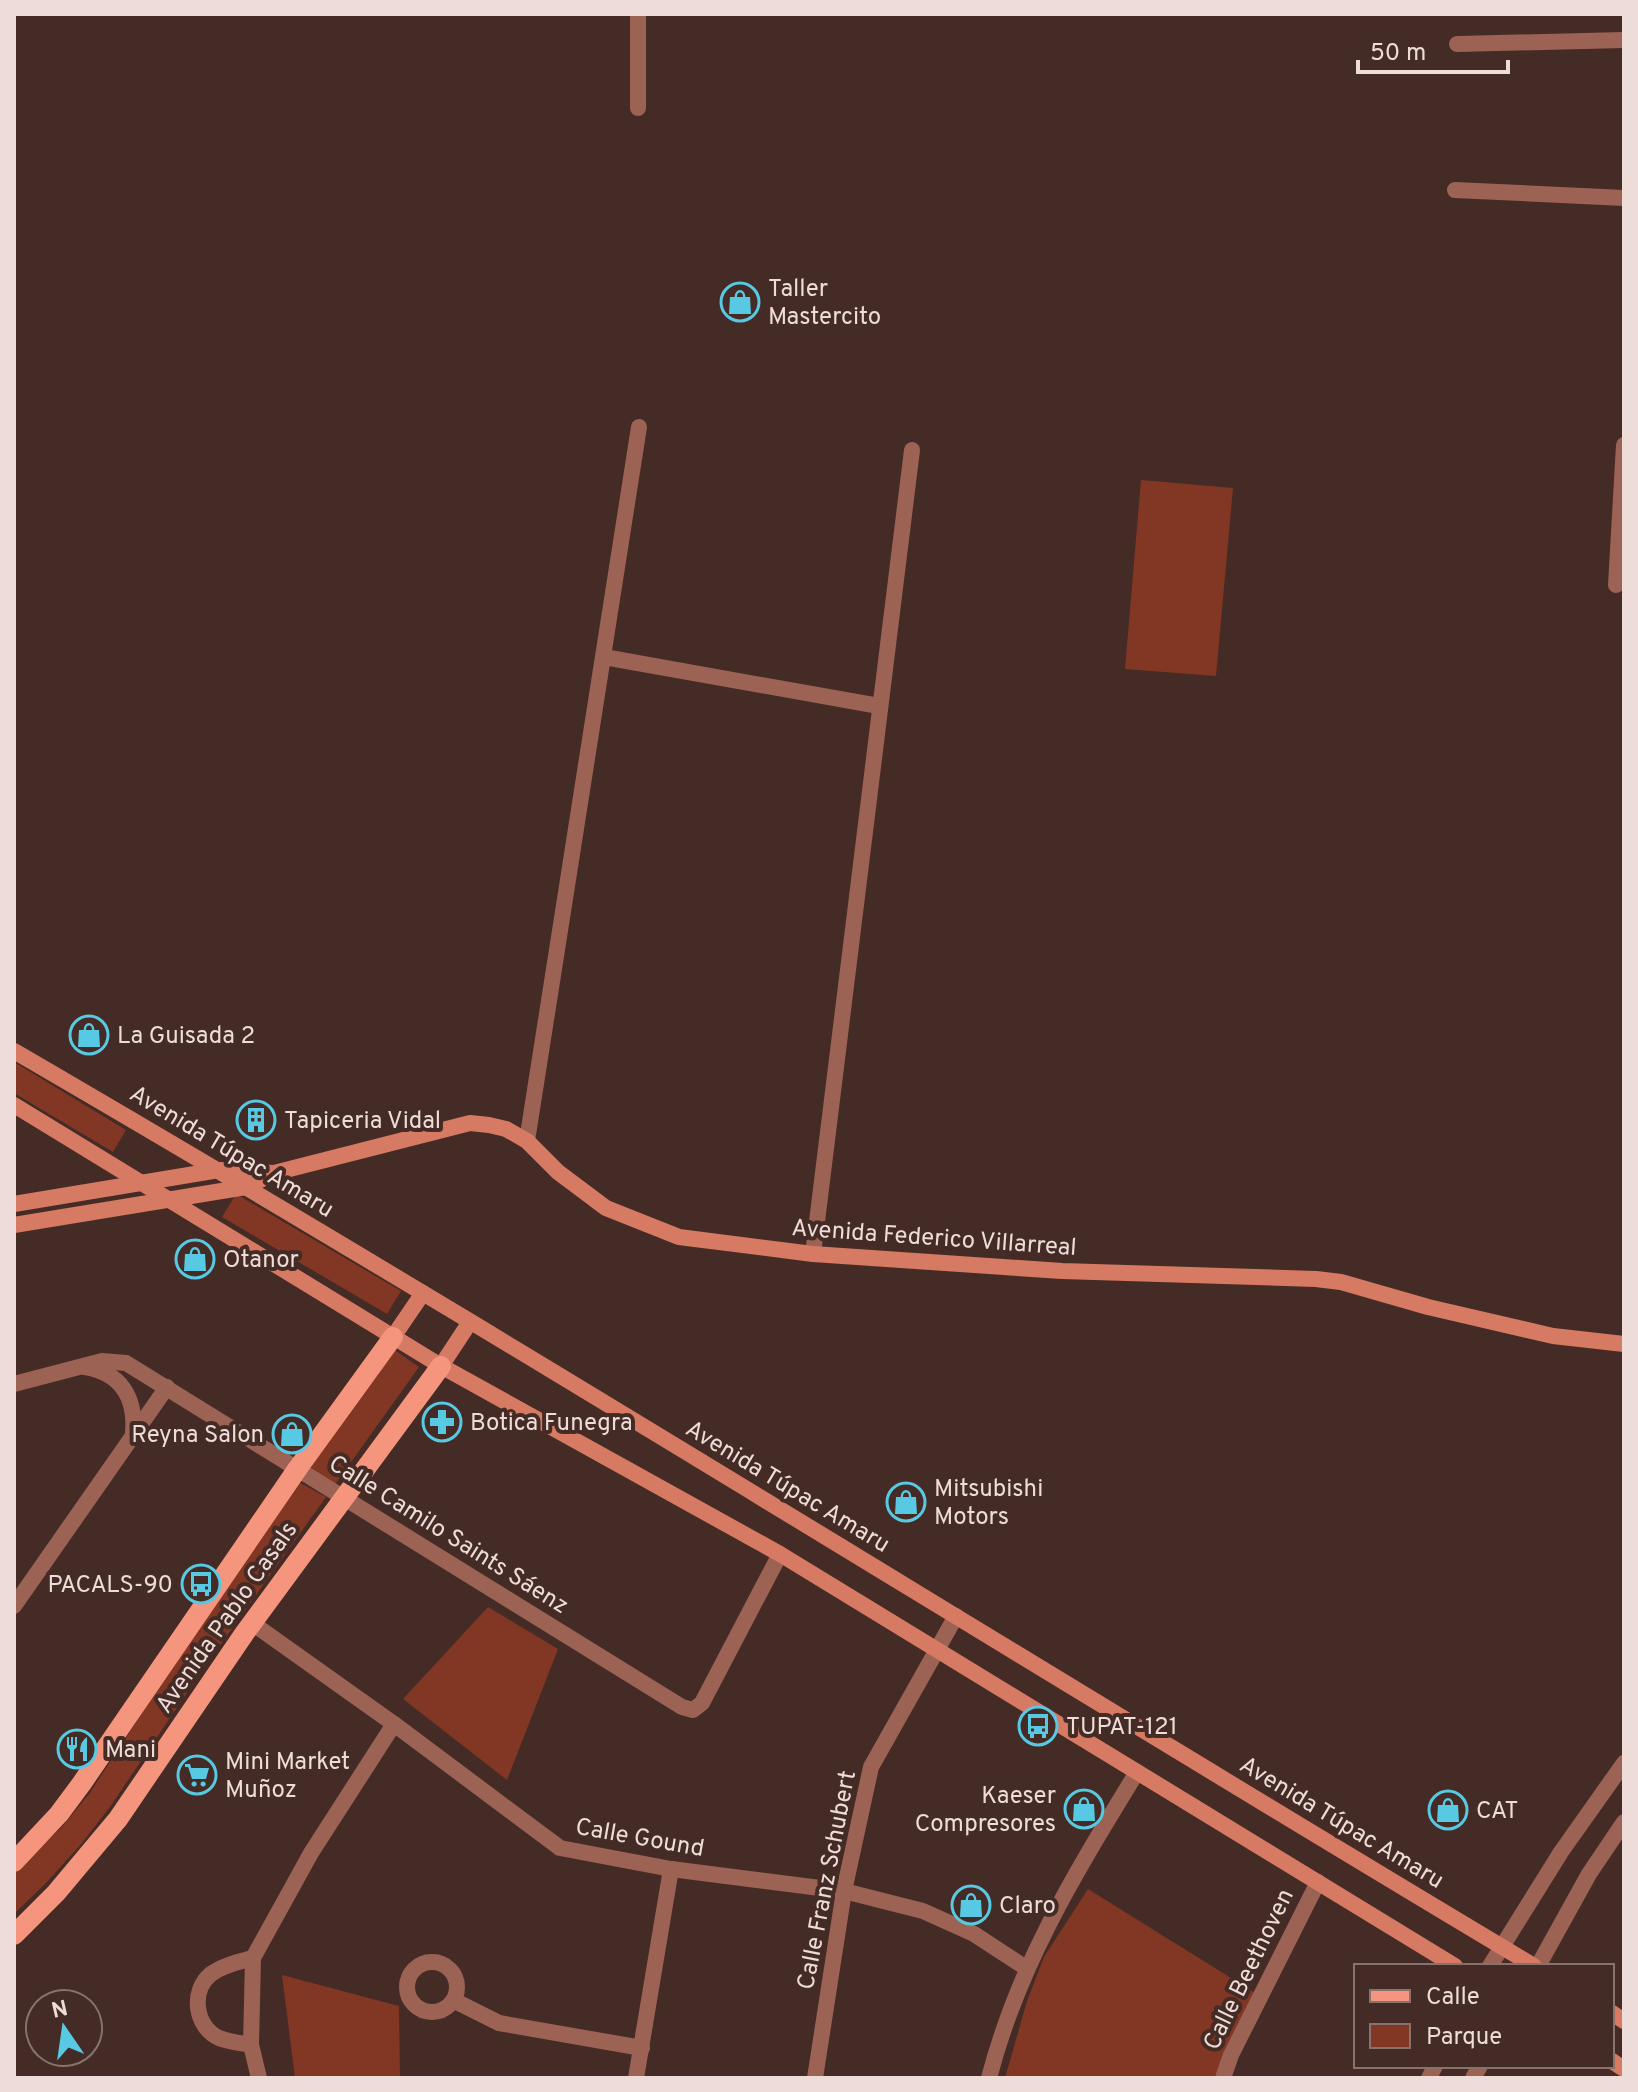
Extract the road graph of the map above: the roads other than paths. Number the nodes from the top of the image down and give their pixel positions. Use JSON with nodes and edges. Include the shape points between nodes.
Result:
{"nodes":[{"id":1,"x":638,"y":14,"type":"edge"},
{"id":2,"x":1624,"y":40,"type":"edge"},
{"id":3,"x":1457,"y":44,"type":"dead end"},
{"id":4,"x":638,"y":108,"type":"dead end"},
{"id":5,"x":1455,"y":190,"type":"dead end"},
{"id":6,"x":1624,"y":198,"type":"edge"},
{"id":7,"x":639,"y":427,"type":"dead end"},
{"id":8,"x":1624,"y":445,"type":"edge"},
{"id":9,"x":912,"y":450,"type":"dead end"},
{"id":10,"x":1616,"y":585,"type":"dead end"},
{"id":11,"x":604,"y":657,"type":"junction"},
{"id":12,"x":879,"y":706,"type":"junction"},
{"id":13,"x":14,"y":1051,"type":"edge"},
{"id":14,"x":14,"y":1105,"type":"edge"},
{"id":15,"x":527,"y":1141,"type":"junction"},
{"id":16,"x":219,"y":1170,"type":"junction"},
{"id":17,"x":274,"y":1173,"type":"junction"},
{"id":18,"x":140,"y":1182,"type":"junction"},
{"id":19,"x":246,"y":1187,"type":"junction"},
{"id":20,"x":170,"y":1200,"type":"junction"},
{"id":21,"x":14,"y":1204,"type":"edge"},
{"id":22,"x":50,"y":1218,"type":"junction"},
{"id":23,"x":14,"y":1225,"type":"edge"},
{"id":24,"x":14,"y":1235,"type":"edge"},
{"id":25,"x":813,"y":1254,"type":"junction"},
{"id":26,"x":423,"y":1293,"type":"junction"},
{"id":27,"x":470,"y":1322,"type":"junction"},
{"id":28,"x":393,"y":1337,"type":"junction"},
{"id":29,"x":1624,"y":1344,"type":"edge"},
{"id":30,"x":79,"y":1366,"type":"junction"},
{"id":31,"x":441,"y":1366,"type":"junction"},
{"id":32,"x":14,"y":1384,"type":"edge"},
{"id":33,"x":167,"y":1387,"type":"junction"},
{"id":34,"x":133,"y":1436,"type":"junction"},
{"id":35,"x":298,"y":1468,"type":"junction"},
{"id":36,"x":343,"y":1497,"type":"junction"},
{"id":37,"x":780,"y":1554,"type":"junction"},
{"id":38,"x":14,"y":1606,"type":"edge"},
{"id":39,"x":956,"y":1616,"type":"junction"},
{"id":40,"x":252,"y":1623,"type":"junction"},
{"id":41,"x":936,"y":1649,"type":"junction"},
{"id":42,"x":394,"y":1724,"type":"junction"},
{"id":43,"x":1622,"y":1771,"type":"edge"},
{"id":44,"x":1137,"y":1772,"type":"junction"},
{"id":45,"x":1624,"y":1822,"type":"edge"},
{"id":46,"x":14,"y":1862,"type":"edge"},
{"id":47,"x":671,"y":1869,"type":"junction"},
{"id":48,"x":1318,"y":1882,"type":"junction"},
{"id":49,"x":844,"y":1891,"type":"junction"},
{"id":50,"x":14,"y":1935,"type":"edge"},
{"id":51,"x":1501,"y":1947,"type":"junction"},
{"id":52,"x":253,"y":1958,"type":"junction"},
{"id":53,"x":1452,"y":1964,"type":"edge"},
{"id":54,"x":1491,"y":1964,"type":"edge"},
{"id":55,"x":1532,"y":1964,"type":"edge"},
{"id":56,"x":1537,"y":1964,"type":"edge"},
{"id":57,"x":1026,"y":1968,"type":"junction"},
{"id":58,"x":455,"y":2001,"type":"dead end"},
{"id":59,"x":251,"y":2045,"type":"junction"},
{"id":60,"x":642,"y":2048,"type":"junction"},
{"id":61,"x":259,"y":2078,"type":"edge"},
{"id":62,"x":636,"y":2078,"type":"edge"},
{"id":63,"x":815,"y":2078,"type":"edge"},
{"id":64,"x":989,"y":2078,"type":"edge"},
{"id":65,"x":1223,"y":2078,"type":"edge"}],
"edges":[{"from":1,"to":4,"type":"street"},
{"from":2,"to":3,"type":"street"},
{"from":5,"to":6,"type":"street"},
{"from":7,"to":11,"type":"street"},
{"from":8,"to":10,"type":"street"},
{"from":9,"to":12,"type":"street"},
{"from":11,"to":12,"type":"street"},
{"from":11,"to":15,"type":"street"},
{"from":12,"to":25,"type":"street"},
{"from":13,"to":16,"type":"main road","name":"Avenida Túpac Amaru"},
{"from":14,"to":18,"type":"main road"},
{"from":15,"to":17,"type":"main road","name":"Avenida Federico Villarreal","via":[[506,1129],[470,1123]]},
{"from":15,"to":25,"type":"main road","name":"Avenida Federico Villarreal","via":[[606,1208],[635,1220],[679,1237]]},
{"from":16,"to":17,"type":"main road","name":"Avenida Federico Villarreal"},
{"from":16,"to":18,"type":"main road","name":"Avenida Federico Villarreal"},
{"from":16,"to":19,"type":"main road","name":"Avenida Túpac Amaru"},
{"from":17,"to":19,"type":"main road","name":"Avenida Federico Villarreal"},
{"from":18,"to":20,"type":"main road"},
{"from":18,"to":21,"type":"main road","name":"Avenida Federico Villarreal"},
{"from":19,"to":20,"type":"main road","name":"Avenida Federico Villarreal"},
{"from":19,"to":26,"type":"main road","name":"Avenida Túpac Amaru"},
{"from":20,"to":22,"type":"main road","name":"Avenida Federico Villarreal"},
{"from":20,"to":28,"type":"main road"},
{"from":22,"to":23,"type":"main road","name":"Avenida Federico Villarreal"},
{"from":22,"to":24,"type":"street"},
{"from":25,"to":29,"type":"main road","name":"Avenida Federico Villarreal","via":[[1062,1271],[1316,1279],[1553,1336]]},
{"from":26,"to":27,"type":"main road","name":"Avenida Túpac Amaru"},
{"from":26,"to":28,"type":"main road","name":"Avenida Pablo Casals"},
{"from":27,"to":31,"type":"main road","name":"Avenida Pablo Casals"},
{"from":27,"to":39,"type":"main road","name":"Avenida Túpac Amaru"},
{"from":28,"to":31,"type":"main road"},
{"from":28,"to":35,"type":"main road","name":"Avenida Pablo Casals"},
{"from":30,"to":32,"type":"street","name":"Calle Camilo Saints Sáenz"},
{"from":30,"to":33,"type":"street","name":"Calle Camilo Saints Sáenz","via":[[126,1363]]},
{"from":30,"to":34,"type":"street","via":[[99,1369],[117,1380],[132,1406]]},
{"from":31,"to":36,"type":"main road","name":"Avenida Pablo Casals"},
{"from":31,"to":37,"type":"main road"},
{"from":33,"to":34,"type":"street"},
{"from":33,"to":35,"type":"street","name":"Calle Camilo Saints Sáenz"},
{"from":34,"to":38,"type":"street"},
{"from":35,"to":36,"type":"street","name":"Calle Camilo Saints Sáenz"},
{"from":35,"to":46,"type":"main road","name":"Avenida Pablo Casals","via":[[82,1783]]},
{"from":36,"to":37,"type":"street","name":"Calle Camilo Saints Sáenz","via":[[693,1710],[702,1703]]},
{"from":36,"to":40,"type":"main road","name":"Avenida Pablo Casals"},
{"from":37,"to":41,"type":"main road"},
{"from":39,"to":41,"type":"street","name":"Calle Franz Schubert"},
{"from":39,"to":51,"type":"main road","name":"Avenida Túpac Amaru"},
{"from":40,"to":42,"type":"street","name":"Calle Gound"},
{"from":40,"to":50,"type":"main road","name":"Avenida Pablo Casals","via":[[105,1836]]},
{"from":41,"to":44,"type":"main road"},
{"from":41,"to":49,"type":"street","name":"Calle Franz Schubert","via":[[871,1767]]},
{"from":42,"to":47,"type":"street","name":"Calle Gound","via":[[560,1848]]},
{"from":42,"to":52,"type":"street","via":[[311,1853]]},
{"from":43,"to":51,"type":"street","via":[[1561,1852]]},
{"from":44,"to":48,"type":"main road"},
{"from":44,"to":57,"type":"street"},
{"from":45,"to":56,"type":"street"},
{"from":47,"to":49,"type":"street","name":"Calle Gound"},
{"from":47,"to":60,"type":"street"},
{"from":48,"to":53,"type":"main road"},
{"from":48,"to":65,"type":"street","name":"Calle Beethoven"},
{"from":49,"to":57,"type":"street","name":"Calle Gound","via":[[923,1911],[974,1934]]},
{"from":49,"to":63,"type":"street","name":"Calle Franz Schubert"},
{"from":51,"to":54,"type":"street"},
{"from":51,"to":55,"type":"main road","name":"Avenida Túpac Amaru"},
{"from":52,"to":59,"type":"street"},
{"from":52,"to":59,"type":"street","via":[[211,1974],[197,2000],[206,2028],[218,2037]]},
{"from":57,"to":64,"type":"street"},
{"from":58,"to":60,"type":"street","via":[[499,2023]]},
{"from":59,"to":61,"type":"street"},
{"from":60,"to":62,"type":"street"}]}
